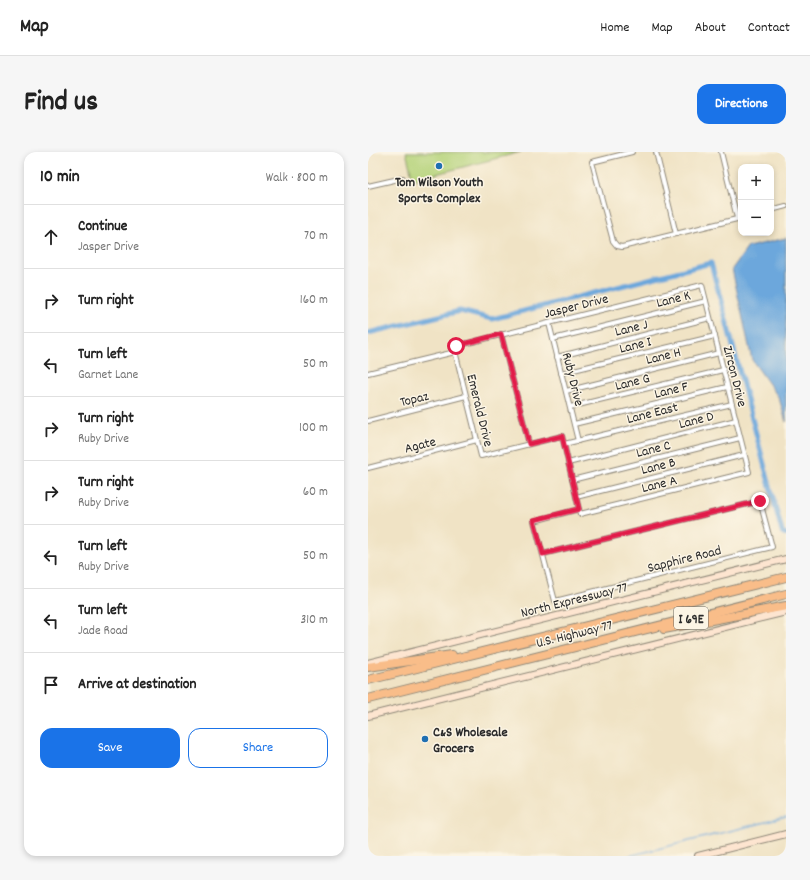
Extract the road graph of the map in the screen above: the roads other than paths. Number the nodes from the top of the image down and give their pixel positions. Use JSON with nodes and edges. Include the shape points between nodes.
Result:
{"nodes":[{"id":1,"x":632,"y":152,"type":"edge"},
{"id":2,"x":656,"y":152,"type":"edge"},
{"id":3,"x":721,"y":152,"type":"edge"},
{"id":4,"x":403,"y":178,"type":"dead end"},
{"id":5,"x":368,"y":186,"type":"edge"},
{"id":6,"x":786,"y":206,"type":"edge"},
{"id":7,"x":774,"y":209,"type":"edge"},
{"id":8,"x":738,"y":214,"type":"edge"},
{"id":9,"x":738,"y":218,"type":"edge"},
{"id":10,"x":676,"y":234,"type":"junction"},
{"id":11,"x":702,"y":285,"type":"joint"},
{"id":12,"x":706,"y":302,"type":"junction"},
{"id":13,"x":710,"y":318,"type":"junction"},
{"id":14,"x":549,"y":323,"type":"junction"},
{"id":15,"x":501,"y":334,"type":"junction"},
{"id":16,"x":714,"y":336,"type":"junction"},
{"id":17,"x":553,"y":340,"type":"junction"},
{"id":18,"x":456,"y":346,"type":"joint"},
{"id":19,"x":455,"y":352,"type":"junction"},
{"id":20,"x":719,"y":353,"type":"junction"},
{"id":21,"x":557,"y":357,"type":"junction"},
{"id":22,"x":723,"y":370,"type":"junction"},
{"id":23,"x":368,"y":373,"type":"edge"},
{"id":24,"x":561,"y":373,"type":"junction"},
{"id":25,"x":727,"y":386,"type":"junction"},
{"id":26,"x":566,"y":391,"type":"junction"},
{"id":27,"x":466,"y":396,"type":"junction"},
{"id":28,"x":732,"y":404,"type":"junction"},
{"id":29,"x":570,"y":407,"type":"junction"},
{"id":30,"x":736,"y":420,"type":"junction"},
{"id":31,"x":368,"y":421,"type":"edge"},
{"id":32,"x":574,"y":424,"type":"junction"},
{"id":33,"x":740,"y":438,"type":"junction"},
{"id":34,"x":477,"y":440,"type":"junction"},
{"id":35,"x":578,"y":441,"type":"junction"},
{"id":36,"x":529,"y":444,"type":"junction"},
{"id":37,"x":564,"y":444,"type":"junction"},
{"id":38,"x":744,"y":455,"type":"junction"},
{"id":39,"x":568,"y":463,"type":"junction"},
{"id":40,"x":368,"y":468,"type":"edge"},
{"id":41,"x":749,"y":472,"type":"joint"},
{"id":42,"x":572,"y":480,"type":"junction"},
{"id":43,"x":576,"y":497,"type":"junction"},
{"id":44,"x":579,"y":509,"type":"junction"},
{"id":45,"x":543,"y":554,"type":"junction"},
{"id":46,"x":786,"y":559,"type":"edge"},
{"id":47,"x":786,"y":572,"type":"edge"},
{"id":48,"x":786,"y":577,"type":"edge"},
{"id":49,"x":786,"y":594,"type":"edge"},
{"id":50,"x":703,"y":597,"type":"junction"},
{"id":51,"x":786,"y":606,"type":"edge"},
{"id":52,"x":786,"y":612,"type":"edge"},
{"id":53,"x":539,"y":638,"type":"junction"},
{"id":54,"x":596,"y":641,"type":"junction"},
{"id":55,"x":368,"y":663,"type":"edge"},
{"id":56,"x":368,"y":667,"type":"edge"},
{"id":57,"x":368,"y":680,"type":"edge"},
{"id":58,"x":368,"y":699,"type":"edge"},
{"id":59,"x":368,"y":716,"type":"edge"},
{"id":60,"x":786,"y":834,"type":"edge"},
{"id":61,"x":698,"y":856,"type":"edge"}],
"edges":[{"from":1,"to":10,"type":"street","via":[[592,162],[613,241],[622,247]]},
{"from":2,"to":10,"type":"street"},
{"from":3,"to":8,"type":"street"},
{"from":4,"to":5,"type":"street"},
{"from":6,"to":7,"type":"street"},
{"from":9,"to":10,"type":"street"},
{"from":11,"to":12,"type":"street","name":"Zircon Drive"},
{"from":11,"to":14,"type":"street","name":"Jasper Drive"},
{"from":12,"to":13,"type":"street","name":"Zircon Drive"},
{"from":12,"to":17,"type":"street","name":"Lane K"},
{"from":13,"to":16,"type":"street","name":"Zircon Drive"},
{"from":13,"to":21,"type":"street","name":"Lane J"},
{"from":14,"to":15,"type":"street","name":"Jasper Drive"},
{"from":14,"to":17,"type":"street","name":"Ruby Drive"},
{"from":15,"to":18,"type":"street","name":"Jasper Drive"},
{"from":15,"to":36,"type":"street"},
{"from":16,"to":20,"type":"street","name":"Zircon Drive"},
{"from":16,"to":24,"type":"street","name":"Lane I"},
{"from":17,"to":21,"type":"street","name":"Ruby Drive"},
{"from":18,"to":19,"type":"street","name":"Emerald Drive"},
{"from":19,"to":23,"type":"street"},
{"from":19,"to":27,"type":"street","name":"Emerald Drive"},
{"from":20,"to":22,"type":"street","name":"Zircon Drive"},
{"from":20,"to":26,"type":"street","name":"Lane H"},
{"from":21,"to":24,"type":"street","name":"Ruby Drive"},
{"from":22,"to":25,"type":"street","name":"Zircon Drive"},
{"from":22,"to":29,"type":"street","name":"Lane G"},
{"from":24,"to":26,"type":"street","name":"Ruby Drive"},
{"from":25,"to":28,"type":"street","name":"Zircon Drive"},
{"from":25,"to":32,"type":"street","name":"Lane F"},
{"from":26,"to":29,"type":"street","name":"Ruby Drive"},
{"from":27,"to":31,"type":"street","name":"Topaz"},
{"from":27,"to":34,"type":"street","name":"Emerald Drive"},
{"from":28,"to":30,"type":"street","name":"Zircon Drive"},
{"from":28,"to":35,"type":"street","name":"Lane East"},
{"from":29,"to":32,"type":"street","name":"Ruby Drive"},
{"from":30,"to":33,"type":"street","name":"Zircon Drive"},
{"from":30,"to":39,"type":"street","name":"Lane D"},
{"from":32,"to":35,"type":"street","name":"Ruby Drive"},
{"from":33,"to":38,"type":"street","name":"Zircon Drive"},
{"from":33,"to":42,"type":"street","name":"Lane C"},
{"from":34,"to":36,"type":"street","name":"Emerald Drive","via":[[481,456]]},
{"from":34,"to":40,"type":"street","name":"Agate"},
{"from":35,"to":37,"type":"street","name":"Lane East"},
{"from":36,"to":37,"type":"street","via":[[562,436]]},
{"from":37,"to":39,"type":"street"},
{"from":38,"to":41,"type":"street","name":"Zircon Drive"},
{"from":38,"to":43,"type":"street","name":"Lane B"},
{"from":39,"to":42,"type":"street"},
{"from":41,"to":44,"type":"street","name":"Lane A","via":[[580,514]]},
{"from":42,"to":43,"type":"street"},
{"from":43,"to":44,"type":"street"},
{"from":44,"to":45,"type":"street","via":[[534,520]]},
{"from":45,"to":45,"type":"street","name":"Sapphire Road","via":[[760,501],[772,547],[555,601]]},
{"from":46,"to":55,"type":"main road","name":"North Expressway 77"},
{"from":47,"to":50,"type":"highway"},
{"from":48,"to":50,"type":"highway","name":"U.S. Highway 77","number":"I 69E"},
{"from":49,"to":54,"type":"highway","name":"U.S. Highway 77","number":"I 69E"},
{"from":50,"to":53,"type":"highway","name":"U.S. Highway 77","number":"I 69E"},
{"from":51,"to":54,"type":"highway"},
{"from":52,"to":59,"type":"main road"},
{"from":53,"to":56,"type":"highway"},
{"from":53,"to":57,"type":"highway","name":"U.S. Highway 77","number":"I 69E"},
{"from":54,"to":58,"type":"highway","name":"U.S. Highway 77","number":"I 69E"},
{"from":60,"to":61,"type":"main road"}]}
